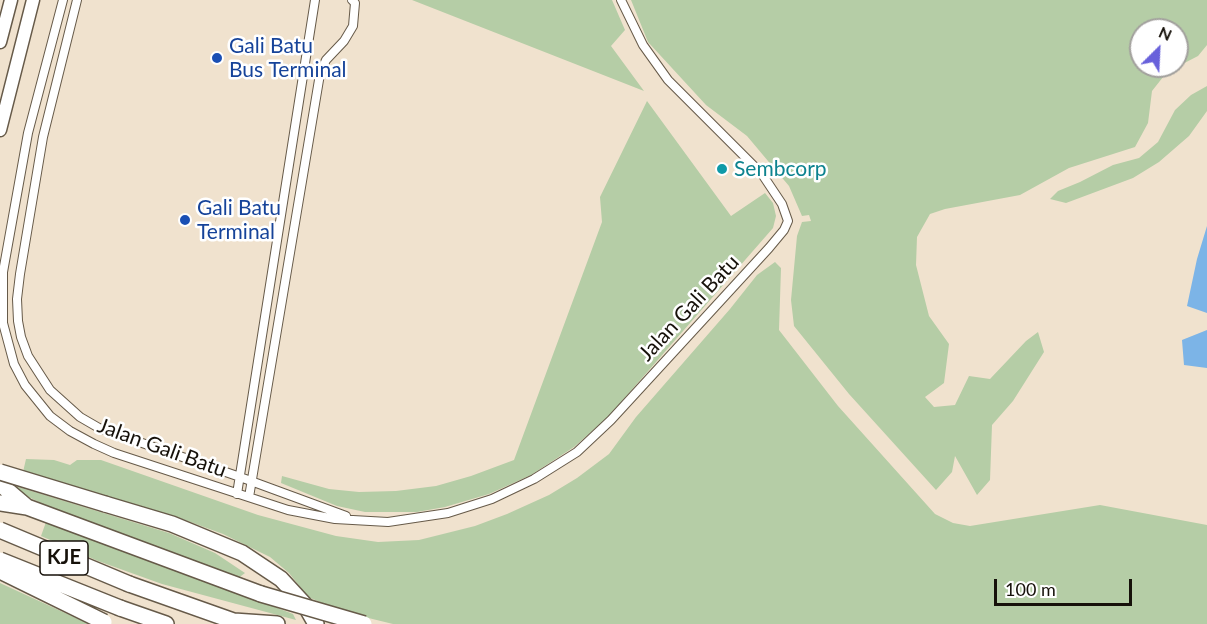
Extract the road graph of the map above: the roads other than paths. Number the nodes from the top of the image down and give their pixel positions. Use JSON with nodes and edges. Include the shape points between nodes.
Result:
{"nodes":[{"id":1,"x":10,"y":0,"type":"edge"},
{"id":2,"x":33,"y":0,"type":"edge"},
{"id":3,"x":63,"y":0,"type":"edge"},
{"id":4,"x":77,"y":0,"type":"edge"},
{"id":5,"x":315,"y":0,"type":"edge"},
{"id":6,"x":352,"y":0,"type":"edge"},
{"id":7,"x":621,"y":0,"type":"edge"},
{"id":8,"x":0,"y":42,"type":"edge"},
{"id":9,"x":0,"y":130,"type":"edge"},
{"id":10,"x":0,"y":472,"type":"edge"},
{"id":11,"x":240,"y":477,"type":"junction"},
{"id":12,"x":252,"y":481,"type":"junction"},
{"id":13,"x":0,"y":484,"type":"edge"},
{"id":14,"x":237,"y":494,"type":"junction"},
{"id":15,"x":249,"y":497,"type":"junction"},
{"id":16,"x":0,"y":503,"type":"edge"},
{"id":17,"x":27,"y":507,"type":"junction"},
{"id":18,"x":362,"y":520,"type":"junction"},
{"id":19,"x":0,"y":530,"type":"edge"},
{"id":20,"x":0,"y":560,"type":"edge"},
{"id":21,"x":0,"y":571,"type":"edge"},
{"id":22,"x":238,"y":622,"type":"edge"},
{"id":23,"x":105,"y":623,"type":"edge"},
{"id":24,"x":166,"y":624,"type":"edge"},
{"id":25,"x":277,"y":624,"type":"edge"},
{"id":26,"x":316,"y":624,"type":"edge"},
{"id":27,"x":364,"y":624,"type":"edge"}],
"edges":[{"from":1,"to":8,"type":"main road"},
{"from":2,"to":9,"type":"main road"},
{"from":3,"to":14,"type":"street","name":"Jalan Gali Batu","via":[[28,133],[3,272],[3,323],[14,364],[50,416],[94,444]]},
{"from":4,"to":11,"type":"street","name":"Jalan Gali Batu","via":[[44,137],[20,274],[17,299],[21,337],[39,376],[80,417],[121,437]]},
{"from":5,"to":11,"type":"street","name":"Jalan Gali Batu"},
{"from":6,"to":12,"type":"street","name":"Jalan Gali Batu","via":[[353,26],[320,74]]},
{"from":7,"to":18,"type":"street","name":"Jalan Gali Batu","via":[[643,45],[668,80],[762,174],[782,204],[788,221],[784,230],[611,420],[577,452],[492,499],[447,513],[388,522]]},
{"from":10,"to":26,"type":"highway","bridge":true,"via":[[172,524],[242,553],[281,579]]},
{"from":11,"to":12,"type":"street","name":"Jalan Gali Batu"},
{"from":11,"to":14,"type":"street","name":"Jalan Gali Batu"},
{"from":12,"to":15,"type":"street","name":"Jalan Gali Batu"},
{"from":12,"to":18,"type":"street","name":"Jalan Gali Batu"},
{"from":13,"to":17,"type":"highway"},
{"from":14,"to":15,"type":"street","name":"Jalan Gali Batu"},
{"from":15,"to":18,"type":"street","name":"Jalan Gali Batu","via":[[297,512]]},
{"from":16,"to":17,"type":"highway"},
{"from":17,"to":27,"type":"highway","bridge":true,"via":[[261,594]]},
{"from":19,"to":22,"type":"highway","number":"KJE","bridge":true,"via":[[129,584]]},
{"from":20,"to":24,"type":"highway","number":"KJE","bridge":true},
{"from":21,"to":23,"type":"highway","bridge":true},
{"from":22,"to":25,"type":"highway"}]}
